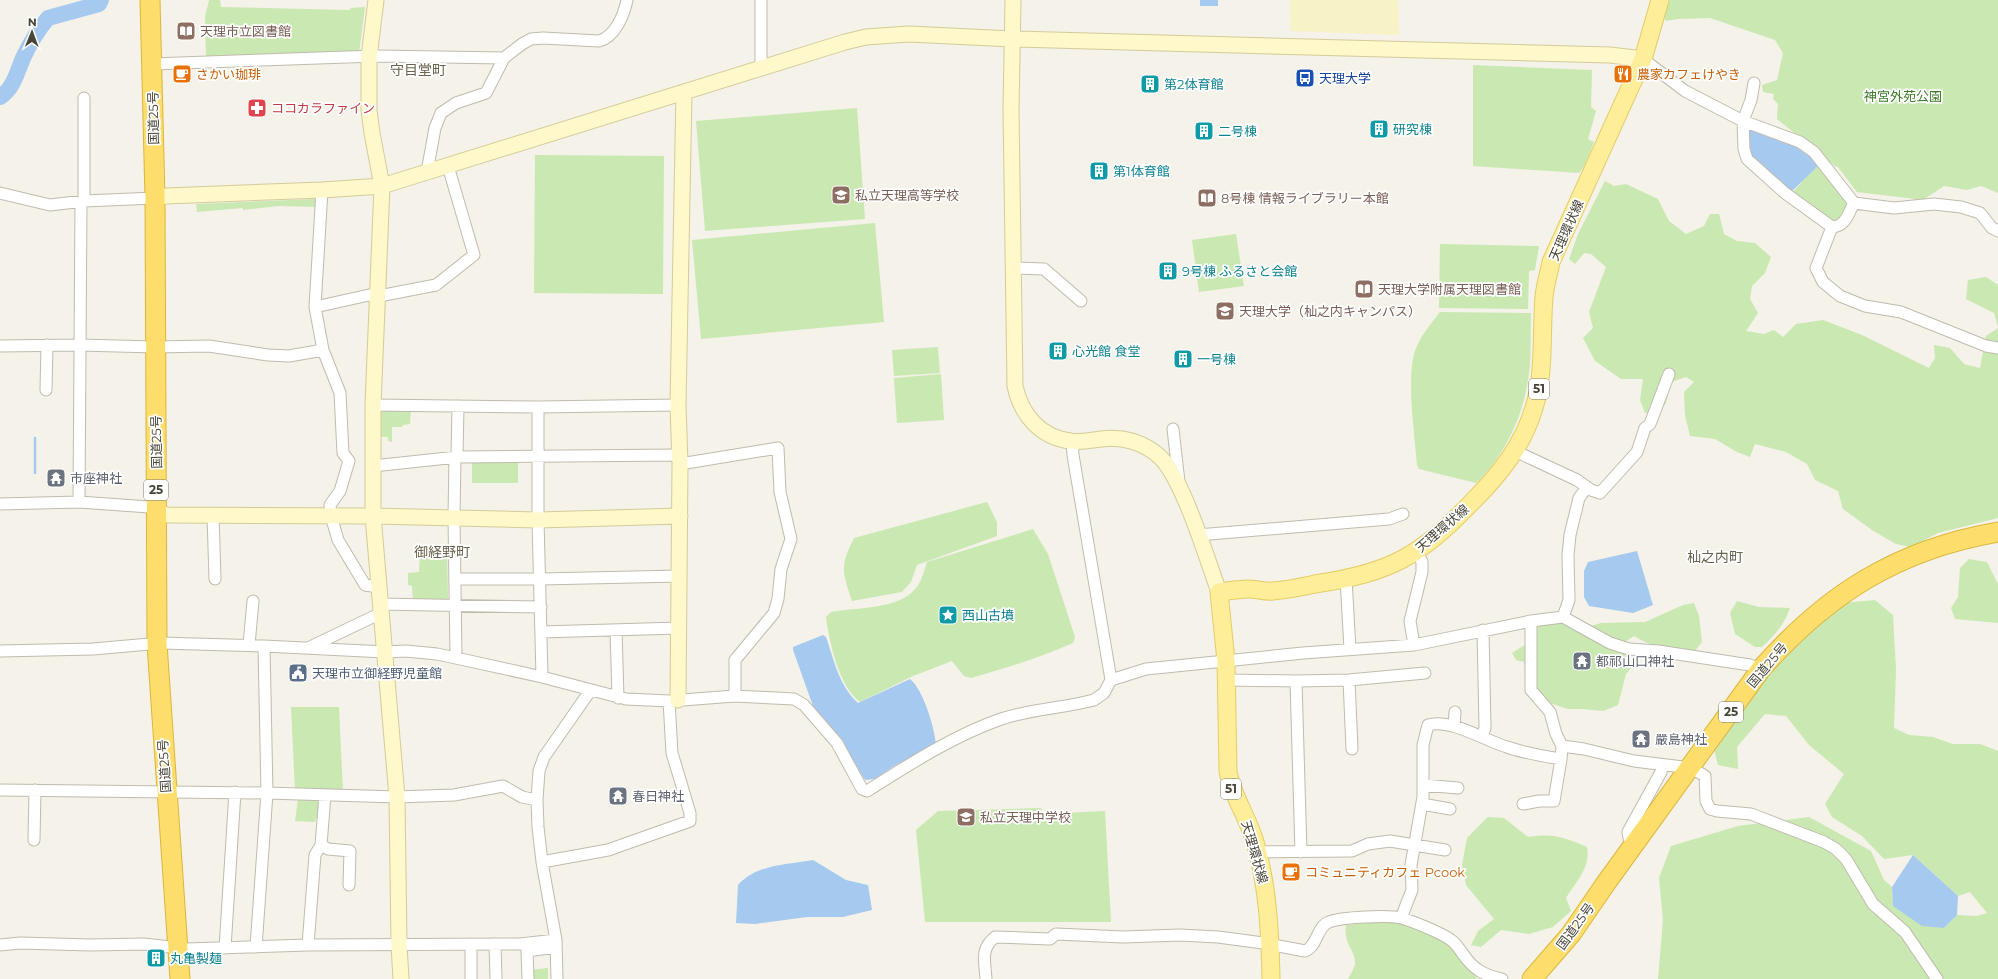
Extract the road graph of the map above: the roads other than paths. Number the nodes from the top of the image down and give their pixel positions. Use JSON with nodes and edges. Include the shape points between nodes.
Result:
{"nodes":[{"id":1,"x":150,"y":0,"type":"edge"},
{"id":2,"x":376,"y":0,"type":"edge"},
{"id":3,"x":627,"y":0,"type":"edge"},
{"id":4,"x":760,"y":0,"type":"edge"},
{"id":5,"x":1013,"y":0,"type":"edge"},
{"id":6,"x":1660,"y":0,"type":"edge"},
{"id":7,"x":1012,"y":39,"type":"junction"},
{"id":8,"x":369,"y":57,"type":"junction"},
{"id":9,"x":504,"y":58,"type":"junction"},
{"id":10,"x":1643,"y":59,"type":"junction"},
{"id":11,"x":152,"y":64,"type":"junction"},
{"id":12,"x":762,"y":67,"type":"junction"},
{"id":13,"x":1754,"y":83,"type":"dead end"},
{"id":14,"x":684,"y":92,"type":"junction"},
{"id":15,"x":84,"y":98,"type":"dead end"},
{"id":16,"x":1742,"y":121,"type":"junction"},
{"id":17,"x":448,"y":166,"type":"junction"},
{"id":18,"x":427,"y":172,"type":"junction"},
{"id":19,"x":382,"y":186,"type":"junction"},
{"id":20,"x":322,"y":190,"type":"junction"},
{"id":21,"x":0,"y":194,"type":"edge"},
{"id":22,"x":155,"y":198,"type":"junction"},
{"id":23,"x":83,"y":201,"type":"junction"},
{"id":24,"x":1854,"y":203,"type":"junction"},
{"id":25,"x":1832,"y":227,"type":"junction"},
{"id":26,"x":1998,"y":231,"type":"edge"},
{"id":27,"x":1013,"y":268,"type":"junction"},
{"id":28,"x":379,"y":296,"type":"junction"},
{"id":29,"x":1081,"y":301,"type":"dead end"},
{"id":30,"x":315,"y":307,"type":"junction"},
{"id":31,"x":47,"y":345,"type":"junction"},
{"id":32,"x":80,"y":345,"type":"junction"},
{"id":33,"x":0,"y":346,"type":"edge"},
{"id":34,"x":155,"y":347,"type":"junction"},
{"id":35,"x":1998,"y":348,"type":"edge"},
{"id":36,"x":323,"y":350,"type":"junction"},
{"id":37,"x":1669,"y":374,"type":"dead end"},
{"id":38,"x":46,"y":390,"type":"dead end"},
{"id":39,"x":373,"y":405,"type":"junction"},
{"id":40,"x":678,"y":405,"type":"junction"},
{"id":41,"x":458,"y":406,"type":"junction"},
{"id":42,"x":538,"y":407,"type":"junction"},
{"id":43,"x":1173,"y":429,"type":"dead end"},
{"id":44,"x":1072,"y":442,"type":"junction"},
{"id":45,"x":1515,"y":451,"type":"junction"},
{"id":46,"x":537,"y":456,"type":"junction"},
{"id":47,"x":456,"y":457,"type":"junction"},
{"id":48,"x":680,"y":459,"type":"junction"},
{"id":49,"x":373,"y":466,"type":"junction"},
{"id":50,"x":1587,"y":487,"type":"junction"},
{"id":51,"x":1180,"y":489,"type":"junction"},
{"id":52,"x":78,"y":502,"type":"junction"},
{"id":53,"x":0,"y":504,"type":"edge"},
{"id":54,"x":156,"y":511,"type":"junction"},
{"id":55,"x":1403,"y":514,"type":"dead end"},
{"id":56,"x":213,"y":515,"type":"junction"},
{"id":57,"x":330,"y":516,"type":"junction"},
{"id":58,"x":373,"y":516,"type":"junction"},
{"id":59,"x":680,"y":516,"type":"junction"},
{"id":60,"x":454,"y":518,"type":"junction"},
{"id":61,"x":538,"y":520,"type":"junction"},
{"id":62,"x":1998,"y":532,"type":"edge"},
{"id":63,"x":1198,"y":535,"type":"junction"},
{"id":64,"x":1417,"y":552,"type":"junction"},
{"id":65,"x":680,"y":576,"type":"junction"},
{"id":66,"x":215,"y":578,"type":"dead end"},
{"id":67,"x":455,"y":579,"type":"junction"},
{"id":68,"x":541,"y":579,"type":"junction"},
{"id":69,"x":1346,"y":579,"type":"junction"},
{"id":70,"x":379,"y":587,"type":"junction"},
{"id":71,"x":1219,"y":592,"type":"junction"},
{"id":72,"x":253,"y":601,"type":"dead end"},
{"id":73,"x":455,"y":606,"type":"junction"},
{"id":74,"x":541,"y":607,"type":"junction"},
{"id":75,"x":381,"y":609,"type":"junction"},
{"id":76,"x":1563,"y":617,"type":"junction"},
{"id":77,"x":1531,"y":621,"type":"junction"},
{"id":78,"x":679,"y":628,"type":"junction"},
{"id":79,"x":616,"y":630,"type":"junction"},
{"id":80,"x":1483,"y":630,"type":"junction"},
{"id":81,"x":541,"y":632,"type":"junction"},
{"id":82,"x":157,"y":644,"type":"junction"},
{"id":83,"x":249,"y":645,"type":"junction"},
{"id":84,"x":1414,"y":645,"type":"junction"},
{"id":85,"x":264,"y":646,"type":"junction"},
{"id":86,"x":308,"y":648,"type":"junction"},
{"id":87,"x":1350,"y":650,"type":"junction"},
{"id":88,"x":0,"y":651,"type":"edge"},
{"id":89,"x":385,"y":652,"type":"junction"},
{"id":90,"x":456,"y":658,"type":"junction"},
{"id":91,"x":1226,"y":662,"type":"junction"},
{"id":92,"x":1761,"y":669,"type":"junction"},
{"id":93,"x":1425,"y":673,"type":"dead end"},
{"id":94,"x":542,"y":677,"type":"junction"},
{"id":95,"x":1111,"y":680,"type":"junction"},
{"id":96,"x":1227,"y":680,"type":"junction"},
{"id":97,"x":1350,"y":680,"type":"junction"},
{"id":98,"x":1296,"y":681,"type":"junction"},
{"id":99,"x":590,"y":691,"type":"junction"},
{"id":100,"x":735,"y":696,"type":"junction"},
{"id":101,"x":618,"y":698,"type":"junction"},
{"id":102,"x":674,"y":700,"type":"junction"},
{"id":103,"x":1455,"y":712,"type":"dead end"},
{"id":104,"x":1454,"y":726,"type":"junction"},
{"id":105,"x":1482,"y":737,"type":"junction"},
{"id":106,"x":1562,"y":746,"type":"junction"},
{"id":107,"x":1352,"y":749,"type":"dead end"},
{"id":108,"x":1561,"y":759,"type":"junction"},
{"id":109,"x":1663,"y":765,"type":"junction"},
{"id":110,"x":1691,"y":768,"type":"junction"},
{"id":111,"x":1423,"y":785,"type":"junction"},
{"id":112,"x":1458,"y":788,"type":"dead end"},
{"id":113,"x":0,"y":790,"type":"edge"},
{"id":114,"x":35,"y":790,"type":"junction"},
{"id":115,"x":166,"y":791,"type":"junction"},
{"id":116,"x":235,"y":792,"type":"junction"},
{"id":117,"x":267,"y":792,"type":"junction"},
{"id":118,"x":325,"y":795,"type":"junction"},
{"id":119,"x":397,"y":796,"type":"junction"},
{"id":120,"x":537,"y":800,"type":"junction"},
{"id":121,"x":1422,"y":804,"type":"junction"},
{"id":122,"x":1523,"y":804,"type":"dead end"},
{"id":123,"x":1450,"y":809,"type":"dead end"},
{"id":124,"x":34,"y":840,"type":"dead end"},
{"id":125,"x":1635,"y":843,"type":"junction"},
{"id":126,"x":1415,"y":844,"type":"junction"},
{"id":127,"x":321,"y":845,"type":"junction"},
{"id":128,"x":1445,"y":850,"type":"dead end"},
{"id":129,"x":1258,"y":852,"type":"junction"},
{"id":130,"x":1301,"y":852,"type":"junction"},
{"id":131,"x":542,"y":862,"type":"junction"},
{"id":132,"x":349,"y":885,"type":"dead end"},
{"id":133,"x":1401,"y":918,"type":"junction"},
{"id":134,"x":471,"y":944,"type":"junction"},
{"id":135,"x":495,"y":944,"type":"junction"},
{"id":136,"x":556,"y":944,"type":"junction"},
{"id":137,"x":0,"y":945,"type":"edge"},
{"id":138,"x":308,"y":945,"type":"junction"},
{"id":139,"x":399,"y":945,"type":"junction"},
{"id":140,"x":1270,"y":945,"type":"junction"},
{"id":141,"x":256,"y":947,"type":"junction"},
{"id":142,"x":178,"y":948,"type":"junction"},
{"id":143,"x":224,"y":948,"type":"junction"},
{"id":144,"x":180,"y":979,"type":"edge"},
{"id":145,"x":401,"y":979,"type":"edge"},
{"id":146,"x":471,"y":979,"type":"edge"},
{"id":147,"x":496,"y":979,"type":"edge"},
{"id":148,"x":528,"y":979,"type":"edge"},
{"id":149,"x":557,"y":979,"type":"edge"},
{"id":150,"x":986,"y":979,"type":"edge"},
{"id":151,"x":1271,"y":979,"type":"edge"},
{"id":152,"x":1502,"y":979,"type":"edge"},
{"id":153,"x":1532,"y":979,"type":"edge"},
{"id":154,"x":1937,"y":979,"type":"edge"}],
"edges":[{"from":1,"to":11,"type":"highway","name":"国道25号","number":"25"},
{"from":2,"to":8,"type":"street"},
{"from":3,"to":9,"type":"street","via":[[616,27],[605,40],[531,39]]},
{"from":4,"to":12,"type":"street"},
{"from":5,"to":7,"type":"street"},
{"from":6,"to":10,"type":"main road","name":"天理環状線","number":"51"},
{"from":7,"to":10,"type":"street","via":[[1610,55]]},
{"from":7,"to":12,"type":"street","via":[[888,34],[845,42]]},
{"from":7,"to":27,"type":"street"},
{"from":8,"to":9,"type":"street"},
{"from":8,"to":11,"type":"street"},
{"from":8,"to":19,"type":"street","via":[[369,110]]},
{"from":9,"to":18,"type":"street","via":[[486,93],[456,103],[441,113],[435,128]]},
{"from":10,"to":16,"type":"street","via":[[1685,90]]},
{"from":10,"to":45,"type":"main road","name":"天理環状線","number":"51","via":[[1551,262],[1544,296],[1539,389],[1534,408]]},
{"from":11,"to":22,"type":"highway","name":"国道25号","number":"25"},
{"from":12,"to":14,"type":"street"},
{"from":13,"to":16,"type":"street","via":[[1751,100]]},
{"from":14,"to":17,"type":"street"},
{"from":14,"to":40,"type":"street"},
{"from":15,"to":23,"type":"street"},
{"from":16,"to":24,"type":"street","via":[[1787,136],[1814,152]]},
{"from":16,"to":25,"type":"street","via":[[1747,159],[1786,193]]},
{"from":17,"to":18,"type":"street"},
{"from":17,"to":28,"type":"street","via":[[474,255],[436,285]]},
{"from":18,"to":19,"type":"street"},
{"from":19,"to":20,"type":"street"},
{"from":19,"to":28,"type":"street"},
{"from":20,"to":22,"type":"street","via":[[232,192]]},
{"from":20,"to":30,"type":"street"},
{"from":21,"to":23,"type":"street","via":[[50,205]]},
{"from":22,"to":23,"type":"street"},
{"from":22,"to":34,"type":"highway","name":"国道25号","number":"25"},
{"from":23,"to":32,"type":"street"},
{"from":24,"to":25,"type":"street","via":[[1840,227]]},
{"from":24,"to":26,"type":"street","via":[[1894,208],[1934,204],[1974,210]]},
{"from":25,"to":35,"type":"street","via":[[1816,268],[1824,282],[1840,296],[1866,306],[1901,312],[1979,344]]},
{"from":27,"to":29,"type":"street","via":[[1044,269]]},
{"from":27,"to":44,"type":"street","via":[[1015,386],[1018,400],[1037,427],[1050,435]]},
{"from":28,"to":30,"type":"street","via":[[369,295]]},
{"from":28,"to":39,"type":"street"},
{"from":30,"to":36,"type":"street"},
{"from":31,"to":32,"type":"street"},
{"from":31,"to":33,"type":"street"},
{"from":31,"to":38,"type":"street"},
{"from":32,"to":34,"type":"street"},
{"from":32,"to":52,"type":"street"},
{"from":34,"to":36,"type":"street","via":[[209,346],[289,356]]},
{"from":34,"to":54,"type":"highway","name":"国道25号","number":"25"},
{"from":36,"to":57,"type":"street","via":[[340,393],[343,453],[350,461],[340,491],[330,505]]},
{"from":37,"to":50,"type":"street","via":[[1637,452],[1600,493]]},
{"from":39,"to":41,"type":"street"},
{"from":39,"to":49,"type":"street"},
{"from":40,"to":42,"type":"street"},
{"from":40,"to":48,"type":"street"},
{"from":41,"to":42,"type":"street"},
{"from":41,"to":47,"type":"street"},
{"from":42,"to":46,"type":"street"},
{"from":43,"to":51,"type":"street"},
{"from":44,"to":51,"type":"street","via":[[1118,438],[1133,441],[1161,457]]},
{"from":44,"to":95,"type":"street","via":[[1072,455]]},
{"from":45,"to":50,"type":"street"},
{"from":45,"to":64,"type":"main road","name":"天理環状線","number":"51","via":[[1498,474],[1461,514]]},
{"from":46,"to":47,"type":"street"},
{"from":46,"to":48,"type":"street"},
{"from":46,"to":61,"type":"street"},
{"from":47,"to":49,"type":"street"},
{"from":47,"to":60,"type":"street"},
{"from":48,"to":59,"type":"street"},
{"from":48,"to":100,"type":"street","via":[[778,448],[780,492],[791,540],[780,569],[778,599],[774,613],[735,660]]},
{"from":49,"to":58,"type":"street"},
{"from":50,"to":76,"type":"street","via":[[1580,498],[1570,535],[1569,600]]},
{"from":51,"to":63,"type":"street"},
{"from":52,"to":53,"type":"street"},
{"from":52,"to":54,"type":"street","via":[[149,507]]},
{"from":54,"to":56,"type":"street","via":[[167,515]]},
{"from":54,"to":82,"type":"highway","name":"国道25号","number":"25"},
{"from":55,"to":63,"type":"street","via":[[1389,519]]},
{"from":56,"to":57,"type":"street"},
{"from":56,"to":66,"type":"street"},
{"from":57,"to":58,"type":"street"},
{"from":57,"to":70,"type":"street","via":[[338,540],[365,585]]},
{"from":58,"to":60,"type":"street"},
{"from":58,"to":70,"type":"street"},
{"from":59,"to":61,"type":"street"},
{"from":59,"to":65,"type":"street"},
{"from":60,"to":61,"type":"street"},
{"from":60,"to":67,"type":"street"},
{"from":61,"to":68,"type":"street"},
{"from":62,"to":92,"type":"highway","name":"国道25号","number":"25","via":[[1964,538],[1932,548],[1865,578],[1811,618]]},
{"from":63,"to":71,"type":"street"},
{"from":64,"to":69,"type":"main road","name":"天理環状線","number":"51","via":[[1383,569]]},
{"from":64,"to":84,"type":"street","via":[[1422,562],[1422,572],[1410,621]]},
{"from":65,"to":68,"type":"street"},
{"from":65,"to":78,"type":"street"},
{"from":67,"to":68,"type":"street"},
{"from":67,"to":73,"type":"street"},
{"from":68,"to":74,"type":"street"},
{"from":69,"to":71,"type":"main road","name":"天理環状線","number":"51","via":[[1273,591],[1249,588]]},
{"from":69,"to":87,"type":"street"},
{"from":70,"to":75,"type":"street"},
{"from":71,"to":91,"type":"main road","name":"天理環状線","number":"51"},
{"from":72,"to":83,"type":"street"},
{"from":73,"to":74,"type":"street"},
{"from":73,"to":75,"type":"street"},
{"from":73,"to":90,"type":"street"},
{"from":74,"to":81,"type":"street"},
{"from":75,"to":86,"type":"street"},
{"from":75,"to":89,"type":"street"},
{"from":76,"to":77,"type":"street"},
{"from":76,"to":92,"type":"street","via":[[1629,649],[1658,651],[1750,665]]},
{"from":77,"to":80,"type":"street"},
{"from":77,"to":106,"type":"street","via":[[1531,690],[1550,712]]},
{"from":78,"to":79,"type":"street"},
{"from":78,"to":102,"type":"street"},
{"from":79,"to":81,"type":"street"},
{"from":79,"to":101,"type":"street"},
{"from":80,"to":84,"type":"street"},
{"from":80,"to":105,"type":"street","via":[[1485,728]]},
{"from":81,"to":94,"type":"street"},
{"from":82,"to":83,"type":"street"},
{"from":82,"to":88,"type":"street","via":[[93,649]]},
{"from":82,"to":115,"type":"highway","name":"国道25号","number":"25"},
{"from":83,"to":85,"type":"street"},
{"from":84,"to":87,"type":"street"},
{"from":85,"to":86,"type":"street"},
{"from":85,"to":117,"type":"street"},
{"from":86,"to":89,"type":"street"},
{"from":87,"to":91,"type":"street"},
{"from":89,"to":90,"type":"street","via":[[422,652]]},
{"from":89,"to":119,"type":"street"},
{"from":90,"to":94,"type":"street"},
{"from":91,"to":95,"type":"street","via":[[1146,668]]},
{"from":91,"to":96,"type":"main road","name":"天理環状線","number":"51"},
{"from":92,"to":110,"type":"highway","name":"国道25号","number":"25"},
{"from":93,"to":97,"type":"street"},
{"from":94,"to":99,"type":"street"},
{"from":95,"to":100,"type":"street","via":[[1104,693],[1094,700],[1002,719],[961,736],[867,791],[858,784],[837,743],[804,705],[794,699]]},
{"from":96,"to":98,"type":"street"},
{"from":96,"to":129,"type":"main road","name":"天理環状線","number":"51","via":[[1228,775]]},
{"from":97,"to":98,"type":"street"},
{"from":97,"to":107,"type":"street"},
{"from":98,"to":130,"type":"street"},
{"from":99,"to":101,"type":"street"},
{"from":99,"to":120,"type":"street","via":[[544,757],[539,771]]},
{"from":100,"to":102,"type":"street"},
{"from":101,"to":102,"type":"street"},
{"from":102,"to":131,"type":"street","via":[[672,753],[690,813],[690,821],[608,850]]},
{"from":103,"to":104,"type":"street"},
{"from":104,"to":105,"type":"street"},
{"from":104,"to":111,"type":"street","via":[[1428,725],[1423,745]]},
{"from":105,"to":108,"type":"street","via":[[1506,747]]},
{"from":106,"to":108,"type":"street"},
{"from":106,"to":109,"type":"street"},
{"from":108,"to":122,"type":"street","via":[[1554,801]]},
{"from":109,"to":110,"type":"street"},
{"from":109,"to":125,"type":"street","via":[[1628,832],[1628,838]]},
{"from":110,"to":125,"type":"highway","name":"国道25号","number":"25"},
{"from":110,"to":154,"type":"street","via":[[1705,776],[1706,801],[1710,809],[1751,814],[1836,849],[1846,859],[1873,904],[1905,932]]},
{"from":111,"to":112,"type":"street"},
{"from":111,"to":121,"type":"street"},
{"from":113,"to":114,"type":"street"},
{"from":114,"to":115,"type":"street"},
{"from":114,"to":124,"type":"street"},
{"from":115,"to":116,"type":"street"},
{"from":115,"to":142,"type":"highway","name":"国道25号","number":"25"},
{"from":116,"to":117,"type":"street"},
{"from":116,"to":143,"type":"street"},
{"from":117,"to":118,"type":"street"},
{"from":117,"to":141,"type":"street"},
{"from":118,"to":119,"type":"street"},
{"from":118,"to":127,"type":"street"},
{"from":119,"to":120,"type":"street","via":[[454,795],[503,786],[522,797]]},
{"from":119,"to":139,"type":"street"},
{"from":120,"to":131,"type":"street"},
{"from":121,"to":123,"type":"street"},
{"from":121,"to":126,"type":"street"},
{"from":125,"to":153,"type":"highway","name":"国道25号","number":"25","via":[[1571,934]]},
{"from":126,"to":128,"type":"street"},
{"from":126,"to":130,"type":"street","via":[[1390,840],[1368,844],[1352,851]]},
{"from":126,"to":133,"type":"street","via":[[1411,864],[1412,890]]},
{"from":127,"to":132,"type":"street","via":[[328,849],[350,851]]},
{"from":127,"to":138,"type":"street","via":[[315,855]]},
{"from":129,"to":130,"type":"street"},
{"from":129,"to":140,"type":"main road","name":"天理環状線","number":"51","via":[[1266,892]]},
{"from":131,"to":136,"type":"street"},
{"from":133,"to":140,"type":"street","via":[[1378,917],[1329,922],[1322,926],[1310,949],[1305,951]]},
{"from":133,"to":152,"type":"street","via":[[1446,937],[1456,944],[1479,972]]},
{"from":134,"to":135,"type":"street"},
{"from":134,"to":139,"type":"street"},
{"from":134,"to":146,"type":"street"},
{"from":135,"to":136,"type":"street"},
{"from":135,"to":147,"type":"street"},
{"from":136,"to":148,"type":"street","via":[[528,951]]},
{"from":136,"to":149,"type":"street"},
{"from":137,"to":142,"type":"street","via":[[121,943]]},
{"from":138,"to":139,"type":"street"},
{"from":138,"to":141,"type":"street"},
{"from":139,"to":145,"type":"street"},
{"from":140,"to":150,"type":"street","via":[[1218,937],[1180,935],[1123,937],[1056,934],[1050,938],[995,937],[987,944],[984,954]]},
{"from":140,"to":151,"type":"main road","name":"天理環状線","number":"51"},
{"from":141,"to":143,"type":"street"},
{"from":142,"to":143,"type":"street"},
{"from":142,"to":144,"type":"highway","name":"国道25号","number":"25"}]}
